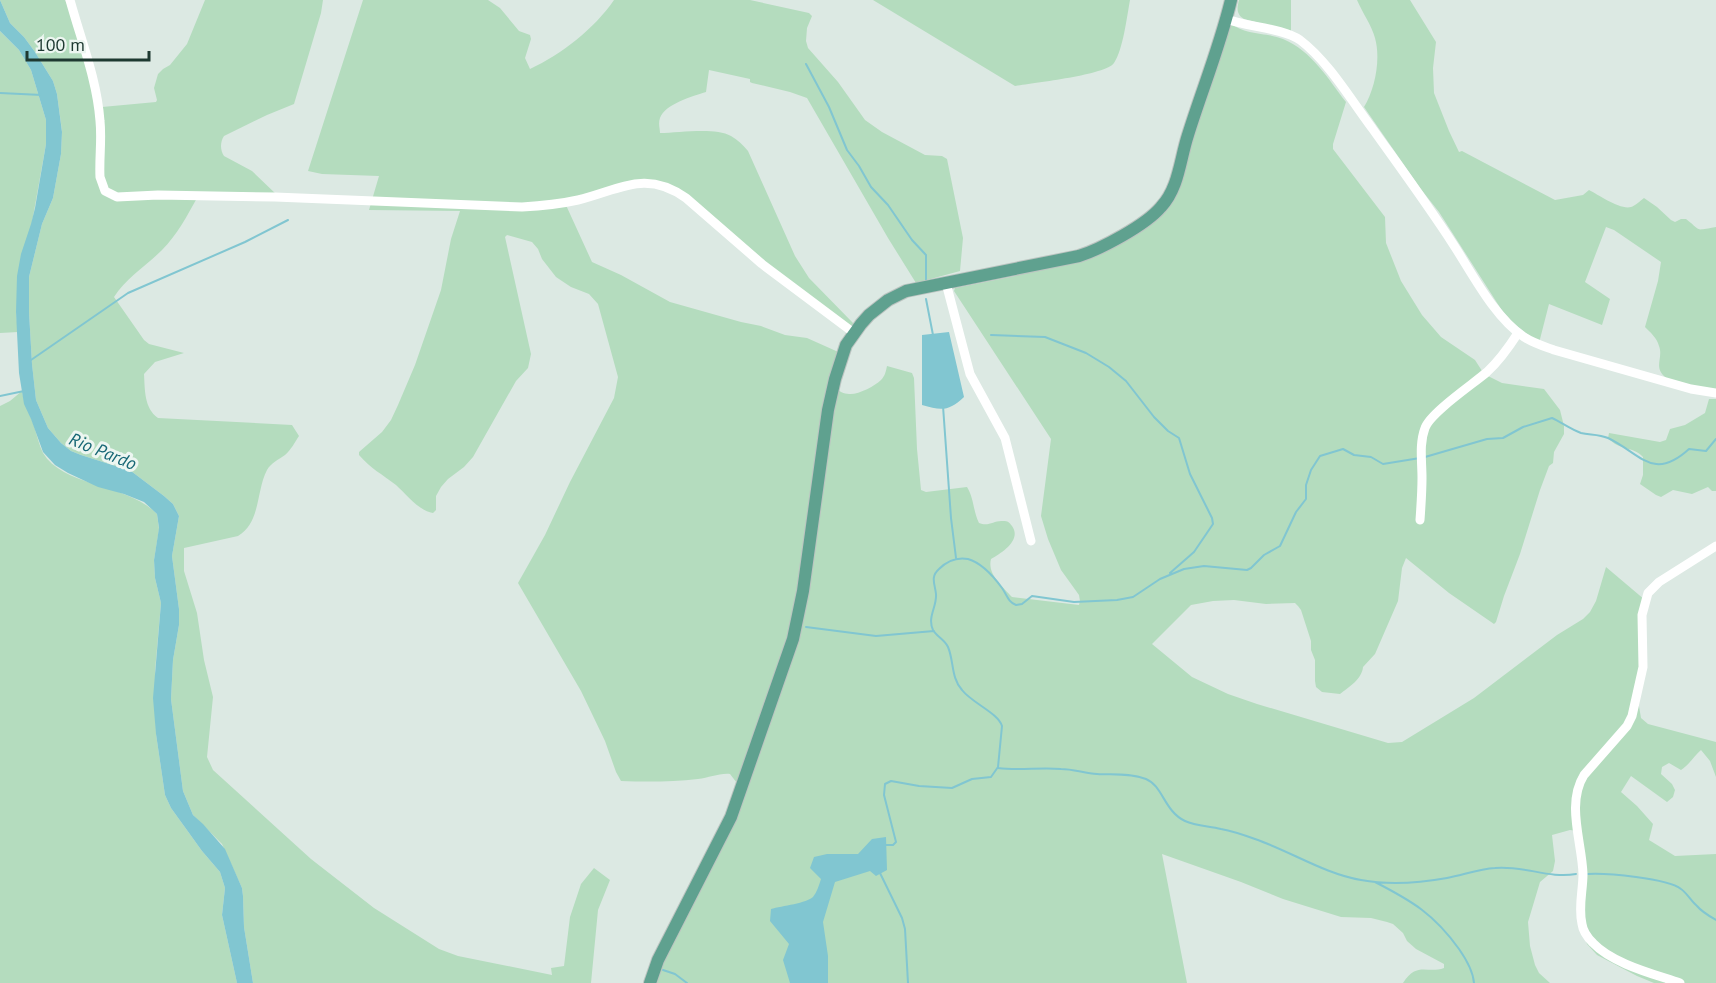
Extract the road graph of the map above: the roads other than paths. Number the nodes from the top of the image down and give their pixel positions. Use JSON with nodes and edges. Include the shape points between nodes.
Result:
{"nodes":[{"id":1,"x":70,"y":0,"type":"edge"},
{"id":2,"x":1231,"y":0,"type":"edge"},
{"id":3,"x":1226,"y":19,"type":"junction"},
{"id":4,"x":946,"y":283,"type":"junction"},
{"id":5,"x":854,"y":333,"type":"junction"},
{"id":6,"x":1518,"y":333,"type":"junction"},
{"id":7,"x":1716,"y":393,"type":"edge"},
{"id":8,"x":1419,"y":520,"type":"dead end"},
{"id":9,"x":1031,"y":541,"type":"dead end"},
{"id":10,"x":1716,"y":546,"type":"edge"},
{"id":11,"x":650,"y":983,"type":"edge"},
{"id":12,"x":1680,"y":983,"type":"edge"}],
"edges":[{"from":1,"to":5,"type":"street","via":[[96,94],[100,177],[109,194],[522,207],[579,200],[627,184],[655,184],[686,198],[762,264]]},
{"from":2,"to":3,"type":"main road"},
{"from":3,"to":4,"type":"main road","via":[[1174,185],[1156,213],[1132,230],[1079,256]]},
{"from":3,"to":6,"type":"street","via":[[1290,34],[1321,60],[1490,301]]},
{"from":4,"to":5,"type":"main road","via":[[906,291],[888,300]]},
{"from":4,"to":9,"type":"street","via":[[970,374],[1005,438]]},
{"from":5,"to":11,"type":"main road","via":[[846,345],[828,410],[793,639],[731,817]]},
{"from":6,"to":7,"type":"street","via":[[1554,350]]},
{"from":6,"to":8,"type":"street","via":[[1488,372],[1425,427],[1420,453]]},
{"from":10,"to":12,"type":"street","via":[[1648,593],[1642,615],[1643,667],[1632,716],[1584,775],[1576,800],[1583,876],[1580,910],[1586,935],[1611,956]]}]}
